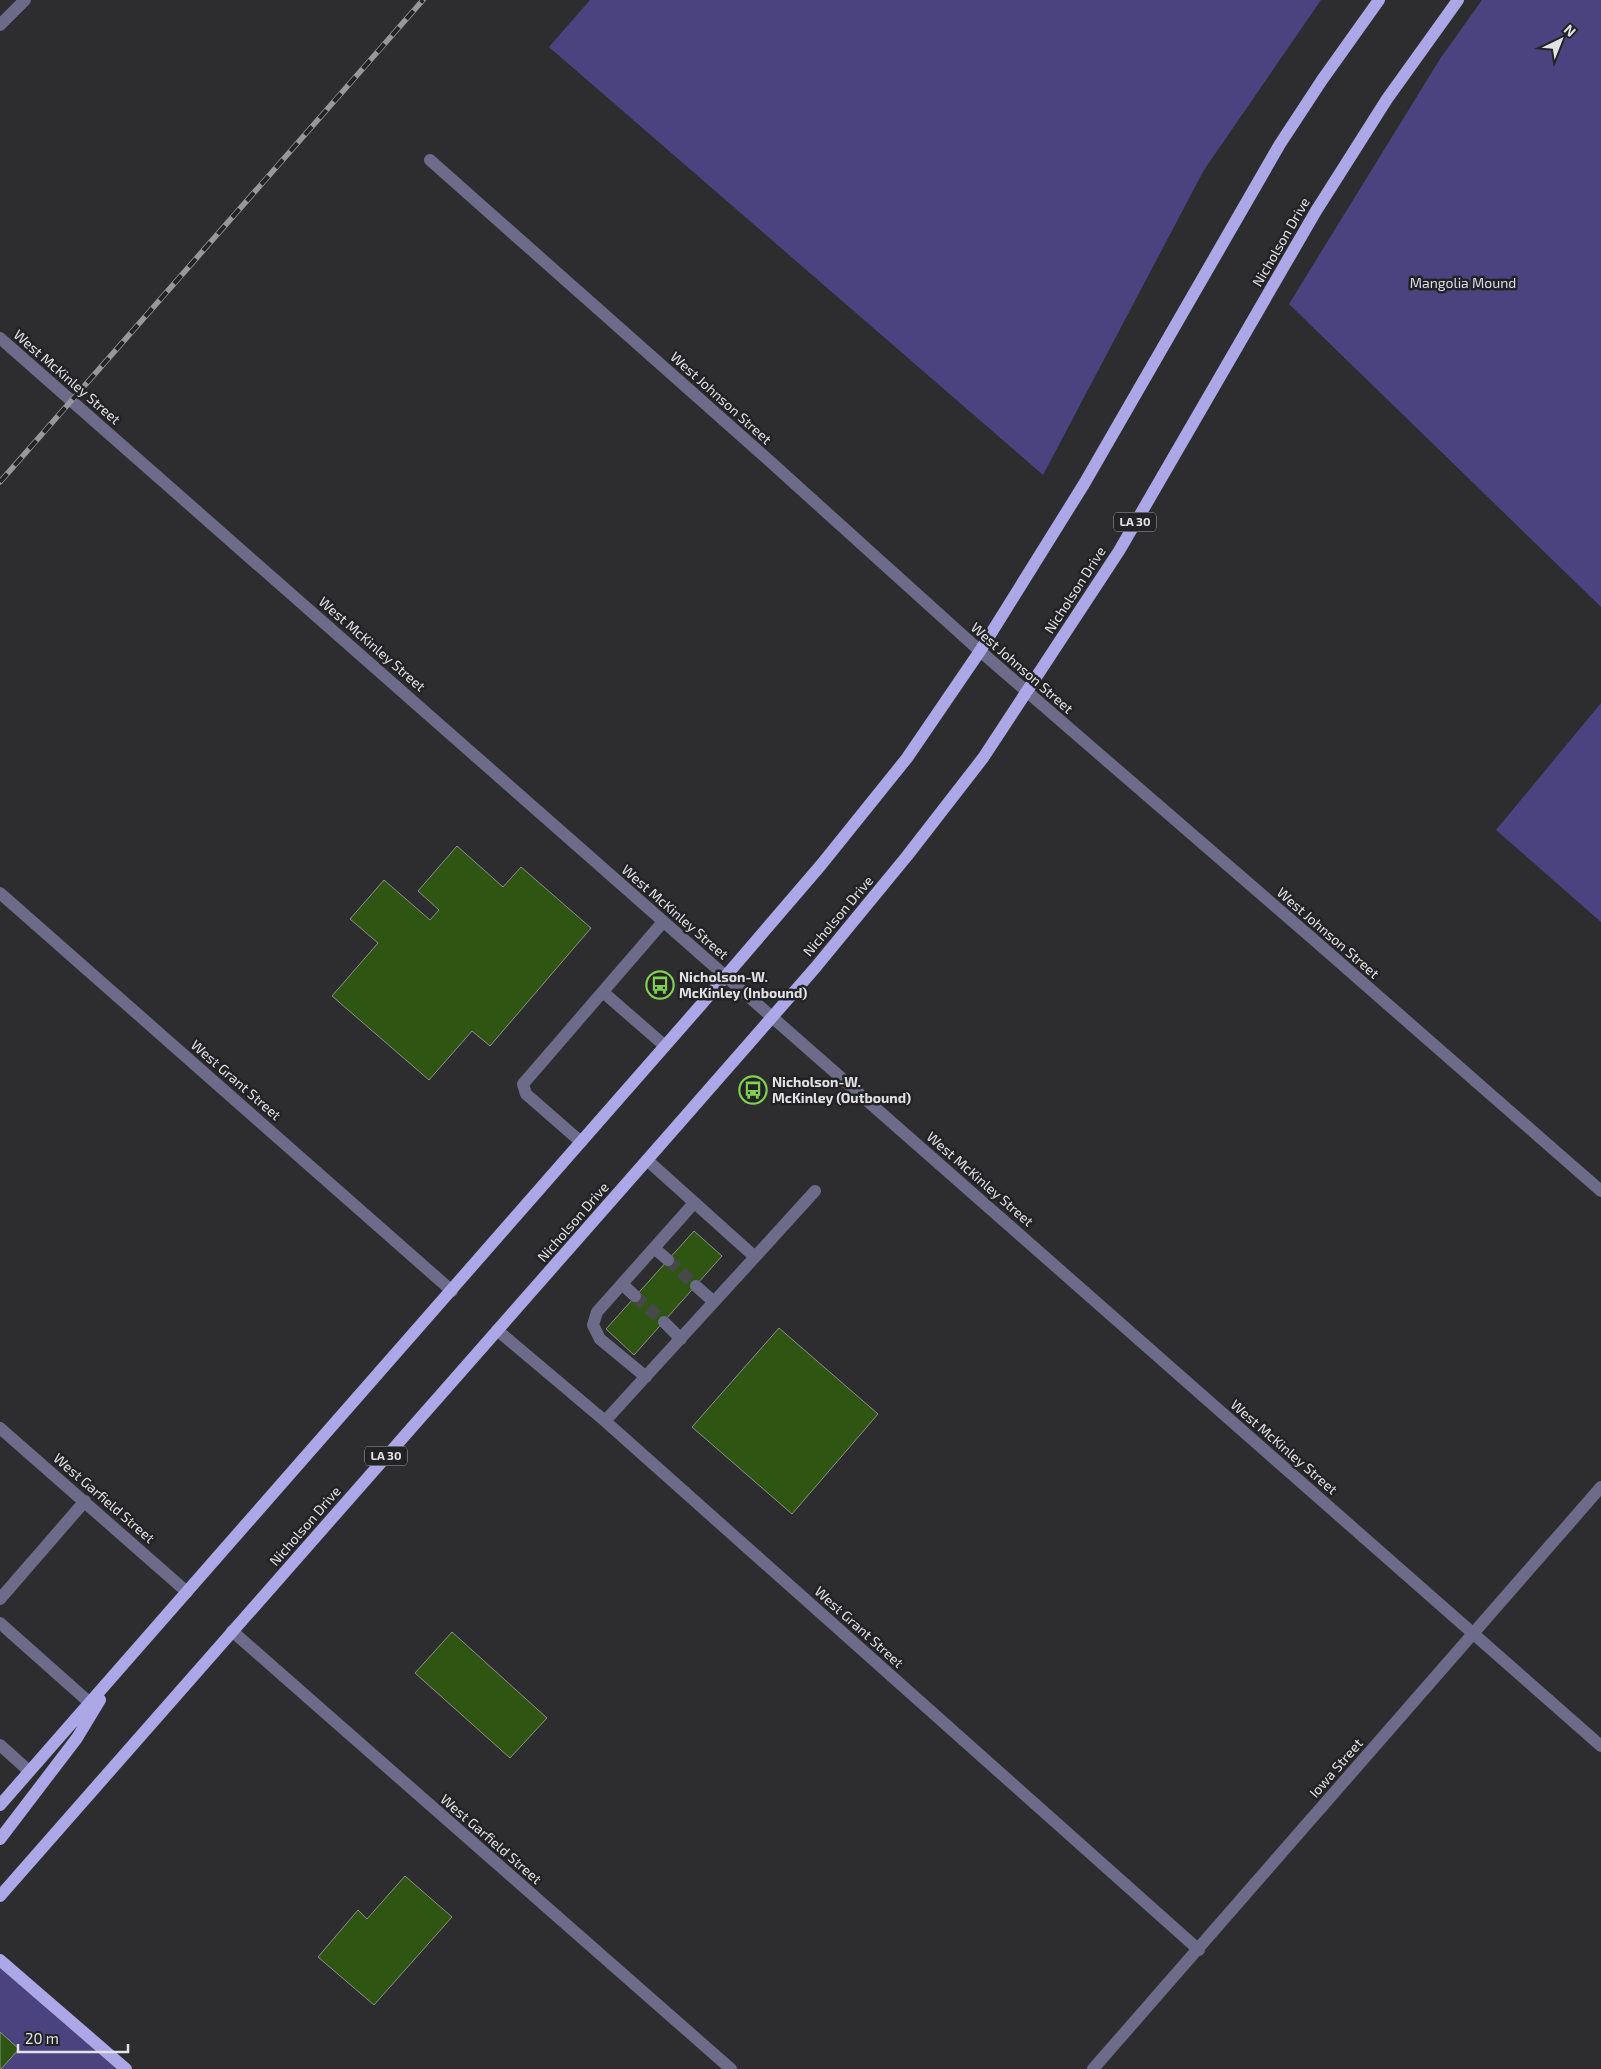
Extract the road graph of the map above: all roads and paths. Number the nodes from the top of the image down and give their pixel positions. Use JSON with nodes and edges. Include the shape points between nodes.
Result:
{"nodes":[{"id":1,"x":24,"y":0,"type":"edge"},
{"id":2,"x":1378,"y":0,"type":"edge"},
{"id":3,"x":1458,"y":0,"type":"edge"},
{"id":4,"x":0,"y":26,"type":"edge"},
{"id":5,"x":430,"y":160,"type":"dead end"},
{"id":6,"x":0,"y":338,"type":"edge"},
{"id":7,"x":980,"y":651,"type":"junction"},
{"id":8,"x":1025,"y":691,"type":"junction"},
{"id":9,"x":0,"y":893,"type":"edge"},
{"id":10,"x":663,"y":922,"type":"junction"},
{"id":11,"x":726,"y":976,"type":"junction"},
{"id":12,"x":603,"y":992,"type":"junction"},
{"id":13,"x":772,"y":1016,"type":"junction"},
{"id":14,"x":665,"y":1046,"type":"junction"},
{"id":15,"x":581,"y":1142,"type":"junction"},
{"id":16,"x":647,"y":1160,"type":"junction"},
{"id":17,"x":815,"y":1191,"type":"dead end"},
{"id":18,"x":1601,"y":1191,"type":"edge"},
{"id":19,"x":694,"y":1203,"type":"junction"},
{"id":20,"x":654,"y":1248,"type":"junction"},
{"id":21,"x":755,"y":1257,"type":"junction"},
{"id":22,"x":668,"y":1260,"type":"tunnel mouth"},
{"id":23,"x":622,"y":1284,"type":"junction"},
{"id":24,"x":696,"y":1286,"type":"tunnel mouth"},
{"id":25,"x":452,"y":1291,"type":"junction"},
{"id":26,"x":635,"y":1296,"type":"tunnel mouth"},
{"id":27,"x":714,"y":1302,"type":"junction"},
{"id":28,"x":664,"y":1322,"type":"tunnel mouth"},
{"id":29,"x":497,"y":1330,"type":"junction"},
{"id":30,"x":681,"y":1339,"type":"junction"},
{"id":31,"x":646,"y":1377,"type":"junction"},
{"id":32,"x":606,"y":1421,"type":"junction"},
{"id":33,"x":0,"y":1428,"type":"edge"},
{"id":34,"x":1601,"y":1487,"type":"edge"},
{"id":35,"x":85,"y":1501,"type":"junction"},
{"id":36,"x":188,"y":1592,"type":"junction"},
{"id":37,"x":0,"y":1599,"type":"edge"},
{"id":38,"x":0,"y":1623,"type":"edge"},
{"id":39,"x":232,"y":1631,"type":"junction"},
{"id":40,"x":1472,"y":1633,"type":"junction"},
{"id":41,"x":117,"y":1672,"type":"junction"},
{"id":42,"x":90,"y":1703,"type":"junction"},
{"id":43,"x":0,"y":1744,"type":"edge"},
{"id":44,"x":1601,"y":1746,"type":"edge"},
{"id":45,"x":30,"y":1771,"type":"junction"},
{"id":46,"x":0,"y":1805,"type":"edge"},
{"id":47,"x":0,"y":1839,"type":"edge"},
{"id":48,"x":0,"y":1896,"type":"edge"},
{"id":49,"x":1199,"y":1950,"type":"junction"},
{"id":50,"x":0,"y":1960,"type":"edge"},
{"id":51,"x":126,"y":2069,"type":"edge"},
{"id":52,"x":731,"y":2069,"type":"edge"},
{"id":53,"x":1093,"y":2069,"type":"edge"}],
"edges":[{"from":1,"to":4,"type":"street"},
{"from":2,"to":7,"type":"main road","via":[[1280,144],[1084,484]]},
{"from":3,"to":8,"type":"main road","name":"Nicholson Drive","number":"LA 30","via":[[1387,99],[1316,211],[1118,551]]},
{"from":5,"to":7,"type":"street","name":"West Johnson Street"},
{"from":6,"to":10,"type":"street","name":"West McKinley Street"},
{"from":7,"to":8,"type":"street","name":"West Johnson Street"},
{"from":7,"to":11,"type":"main road","via":[[907,758]]},
{"from":8,"to":13,"type":"main road","name":"Nicholson Drive","number":"LA 30","via":[[983,758],[908,856]]},
{"from":8,"to":18,"type":"street","name":"West Johnson Street"},
{"from":9,"to":25,"type":"street","name":"West Grant Street"},
{"from":10,"to":11,"type":"street","name":"West McKinley Street"},
{"from":10,"to":12,"type":"street"},
{"from":11,"to":13,"type":"street","name":"West McKinley Street"},
{"from":11,"to":14,"type":"main road"},
{"from":12,"to":14,"type":"street"},
{"from":12,"to":15,"type":"street","via":[[523,1084],[526,1094]]},
{"from":13,"to":16,"type":"main road","name":"Nicholson Drive","number":"LA 30"},
{"from":13,"to":40,"type":"street","name":"West McKinley Street"},
{"from":14,"to":15,"type":"main road"},
{"from":15,"to":25,"type":"main road"},
{"from":16,"to":19,"type":"street"},
{"from":16,"to":29,"type":"main road","name":"Nicholson Drive","number":"LA 30"},
{"from":17,"to":21,"type":"street"},
{"from":19,"to":20,"type":"street"},
{"from":19,"to":21,"type":"street"},
{"from":20,"to":22,"type":"street"},
{"from":20,"to":23,"type":"street"},
{"from":21,"to":27,"type":"street"},
{"from":23,"to":26,"type":"street"},
{"from":23,"to":31,"type":"street","via":[[597,1312],[593,1325],[600,1339]]},
{"from":24,"to":27,"type":"street"},
{"from":25,"to":36,"type":"main road"},
{"from":27,"to":30,"type":"street"},
{"from":28,"to":30,"type":"street"},
{"from":29,"to":32,"type":"street","name":"West Grant Street"},
{"from":29,"to":39,"type":"main road","name":"Nicholson Drive","number":"LA 30"},
{"from":30,"to":31,"type":"street"},
{"from":31,"to":32,"type":"street"},
{"from":32,"to":49,"type":"street","name":"West Grant Street"},
{"from":33,"to":35,"type":"street","name":"West Garfield Street"},
{"from":34,"to":40,"type":"street","name":"Iowa Street"},
{"from":35,"to":36,"type":"street","name":"West Garfield Street"},
{"from":35,"to":37,"type":"street"},
{"from":36,"to":41,"type":"main road"},
{"from":38,"to":42,"type":"street"},
{"from":39,"to":48,"type":"main road","name":"Nicholson Drive","number":"LA 30"},
{"from":39,"to":52,"type":"street","name":"West Garfield Street"},
{"from":40,"to":44,"type":"street","name":"West McKinley Street"},
{"from":40,"to":49,"type":"street","name":"Iowa Street"},
{"from":41,"to":42,"type":"main road"},
{"from":41,"to":47,"type":"main road","via":[[77,1738]]},
{"from":42,"to":45,"type":"main road"},
{"from":43,"to":45,"type":"street"},
{"from":45,"to":46,"type":"main road"},
{"from":49,"to":53,"type":"street","name":"Iowa Street"},
{"from":50,"to":51,"type":"main road"}]}
